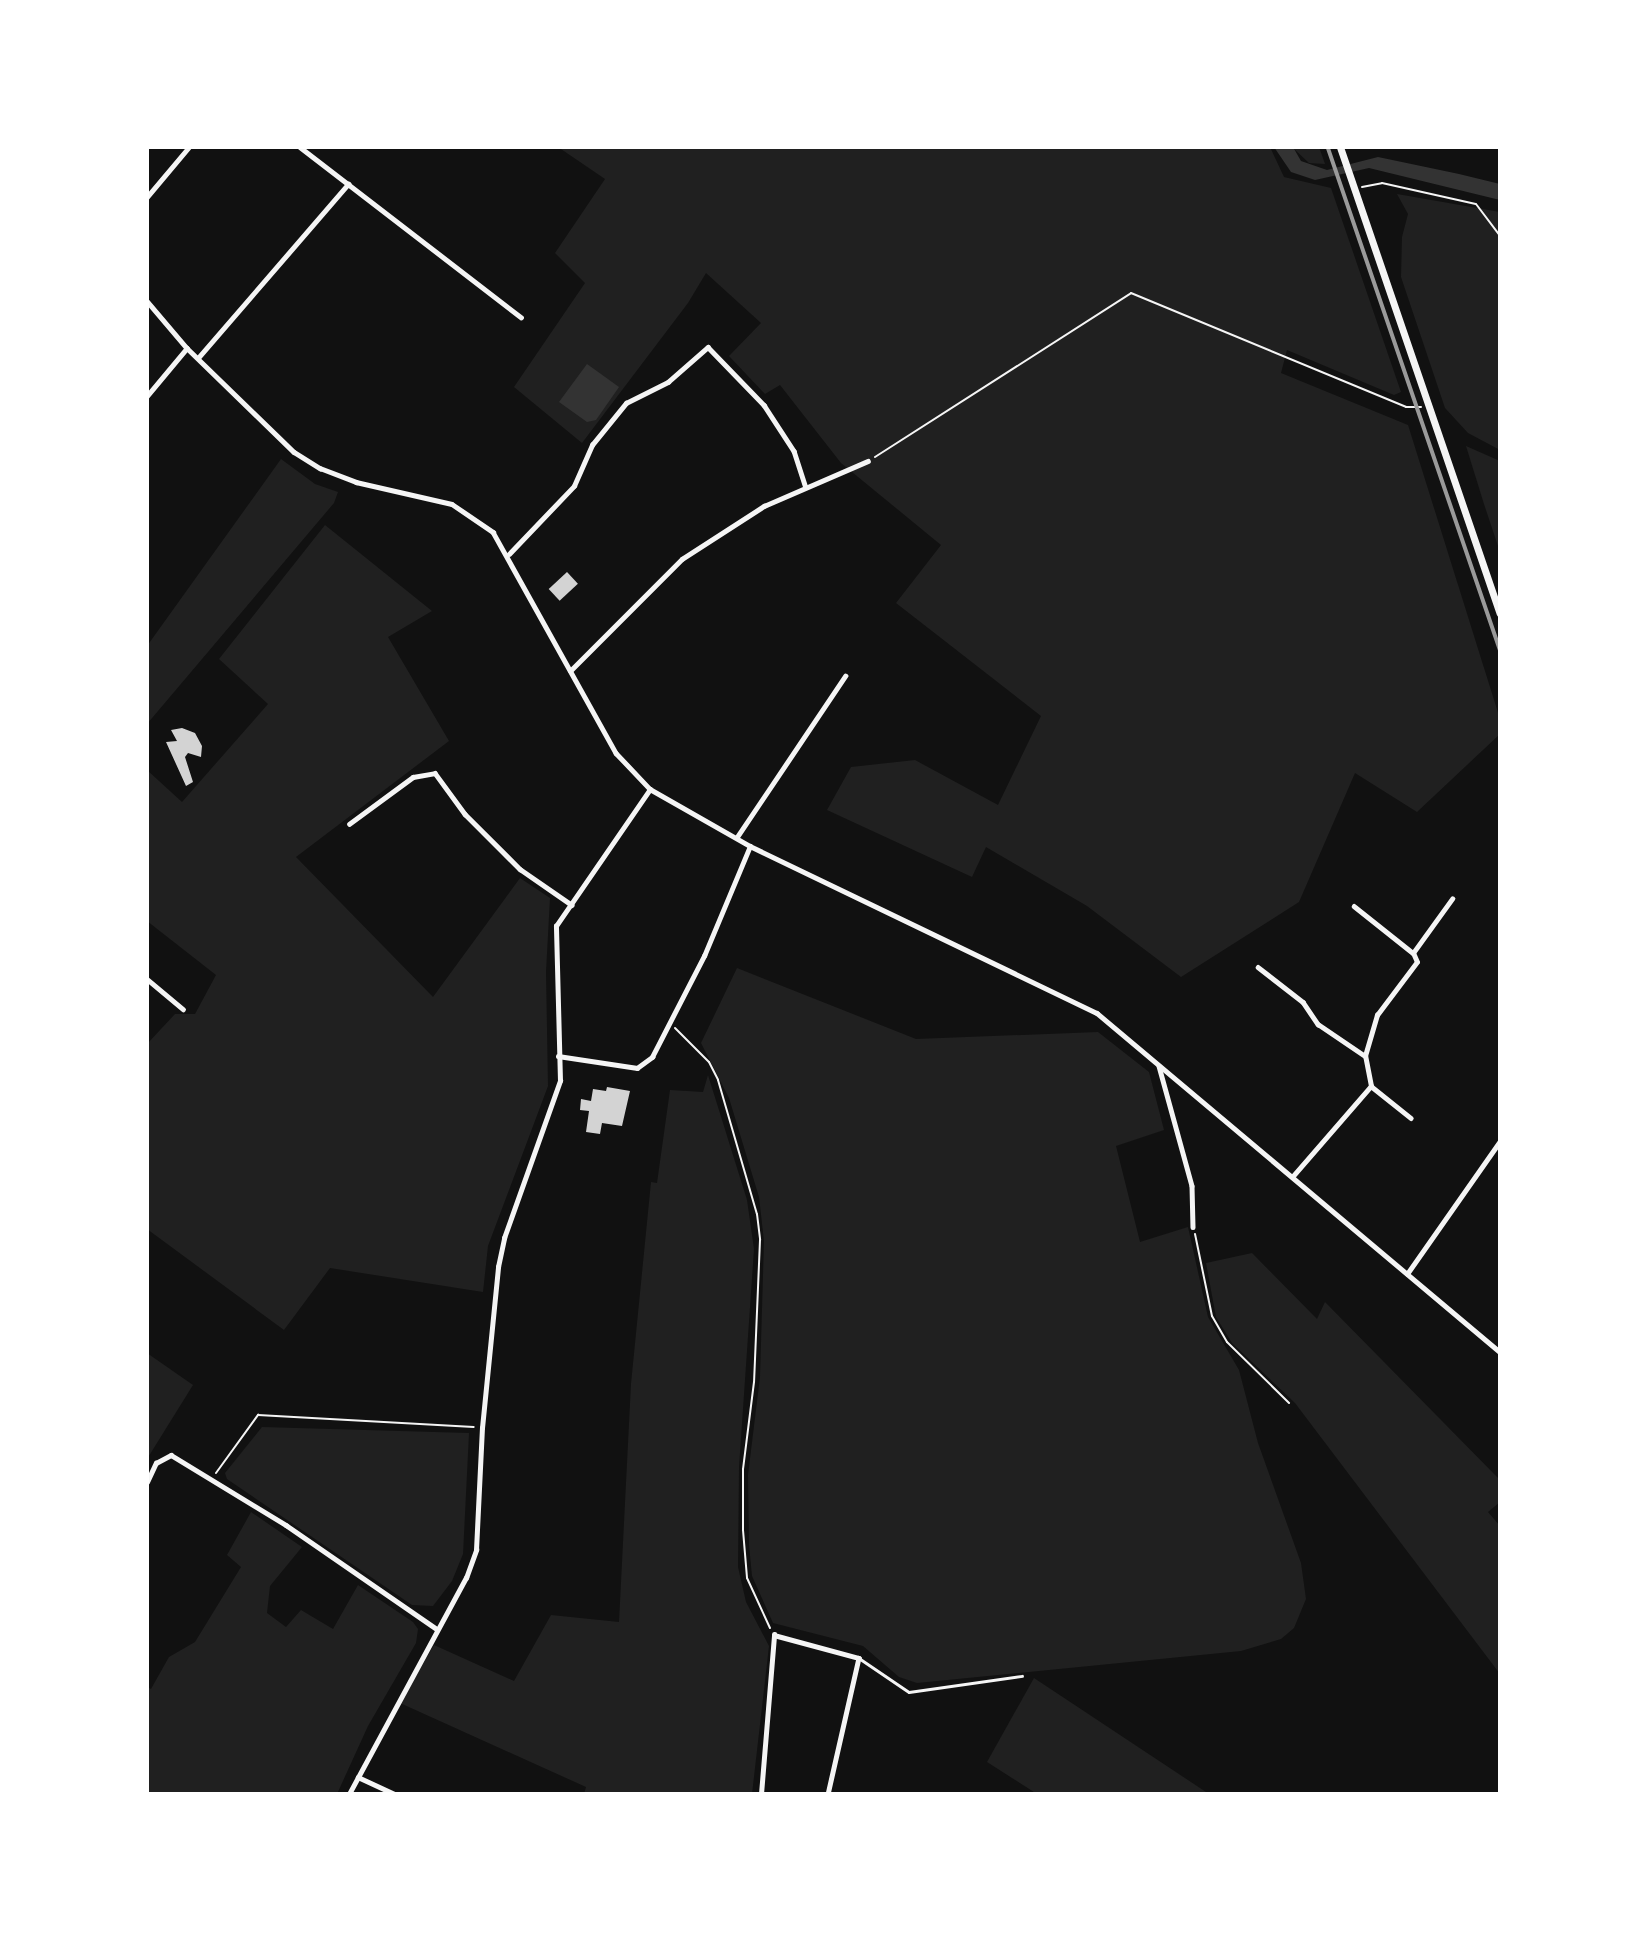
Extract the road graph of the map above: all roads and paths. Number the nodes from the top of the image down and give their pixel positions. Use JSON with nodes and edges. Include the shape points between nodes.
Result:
{"nodes":[{"id":1,"x":189,"y":147,"type":"edge"},
{"id":2,"x":300,"y":147,"type":"edge"},
{"id":3,"x":1340,"y":147,"type":"edge"},
{"id":4,"x":348,"y":184,"type":"junction"},
{"id":5,"x":1355,"y":190,"type":"junction"},
{"id":6,"x":147,"y":197,"type":"edge"},
{"id":7,"x":1500,"y":236,"type":"edge"},
{"id":8,"x":147,"y":301,"type":"edge"},
{"id":9,"x":521,"y":317,"type":"dead end"},
{"id":10,"x":187,"y":348,"type":"junction"},
{"id":11,"x":198,"y":358,"type":"junction"},
{"id":12,"x":147,"y":396,"type":"edge"},
{"id":13,"x":1429,"y":405,"type":"junction"},
{"id":14,"x":868,"y":461,"type":"joint"},
{"id":15,"x":806,"y":487,"type":"junction"},
{"id":16,"x":509,"y":554,"type":"junction"},
{"id":17,"x":1500,"y":613,"type":"edge"},
{"id":18,"x":570,"y":671,"type":"junction"},
{"id":19,"x":845,"y":676,"type":"dead end"},
{"id":20,"x":650,"y":789,"type":"junction"},
{"id":21,"x":349,"y":824,"type":"dead end"},
{"id":22,"x":737,"y":837,"type":"junction"},
{"id":23,"x":750,"y":846,"type":"junction"},
{"id":24,"x":1452,"y":899,"type":"dead end"},
{"id":25,"x":572,"y":905,"type":"junction"},
{"id":26,"x":1354,"y":906,"type":"dead end"},
{"id":27,"x":1413,"y":953,"type":"junction"},
{"id":28,"x":1258,"y":967,"type":"dead end"},
{"id":29,"x":147,"y":979,"type":"edge"},
{"id":30,"x":183,"y":1009,"type":"dead end"},
{"id":31,"x":669,"y":1023,"type":"junction"},
{"id":32,"x":558,"y":1056,"type":"junction"},
{"id":33,"x":1365,"y":1056,"type":"junction"},
{"id":34,"x":1158,"y":1065,"type":"junction"},
{"id":35,"x":1371,"y":1086,"type":"junction"},
{"id":36,"x":1411,"y":1118,"type":"dead end"},
{"id":37,"x":1500,"y":1141,"type":"edge"},
{"id":38,"x":1293,"y":1176,"type":"junction"},
{"id":39,"x":1193,"y":1227,"type":"joint"},
{"id":40,"x":1407,"y":1274,"type":"junction"},
{"id":41,"x":1500,"y":1352,"type":"edge"},
{"id":42,"x":1289,"y":1403,"type":"dead end"},
{"id":43,"x":482,"y":1428,"type":"junction"},
{"id":44,"x":212,"y":1478,"type":"junction"},
{"id":45,"x":147,"y":1482,"type":"edge"},
{"id":46,"x":437,"y":1629,"type":"junction"},
{"id":47,"x":774,"y":1635,"type":"junction"},
{"id":48,"x":859,"y":1658,"type":"junction"},
{"id":49,"x":1022,"y":1676,"type":"dead end"},
{"id":50,"x":358,"y":1777,"type":"junction"},
{"id":51,"x":349,"y":1794,"type":"edge"},
{"id":52,"x":394,"y":1794,"type":"edge"},
{"id":53,"x":761,"y":1794,"type":"edge"},
{"id":54,"x":828,"y":1794,"type":"edge"}],
"edges":[{"from":1,"to":6,"type":"street"},
{"from":2,"to":4,"type":"street"},
{"from":3,"to":5,"type":"main road"},
{"from":4,"to":9,"type":"street"},
{"from":4,"to":11,"type":"street"},
{"from":5,"to":7,"type":"path","via":[[1382,183],[1476,204]]},
{"from":5,"to":13,"type":"main road"},
{"from":8,"to":10,"type":"street"},
{"from":10,"to":11,"type":"street"},
{"from":10,"to":12,"type":"street"},
{"from":11,"to":16,"type":"street","via":[[311,463],[364,484],[452,504],[493,532]]},
{"from":13,"to":14,"type":"path","via":[[1406,407],[1131,293]]},
{"from":13,"to":17,"type":"main road"},
{"from":14,"to":15,"type":"street"},
{"from":15,"to":16,"type":"street","via":[[794,452],[764,405],[708,347],[668,382],[626,403],[592,445],[574,486]]},
{"from":15,"to":18,"type":"street","via":[[764,506],[682,559]]},
{"from":16,"to":18,"type":"street"},
{"from":18,"to":20,"type":"street","via":[[616,753]]},
{"from":19,"to":22,"type":"street"},
{"from":20,"to":22,"type":"street"},
{"from":20,"to":25,"type":"street"},
{"from":21,"to":25,"type":"street","via":[[413,777],[435,773],[465,814],[520,869]]},
{"from":22,"to":23,"type":"street"},
{"from":23,"to":31,"type":"street"},
{"from":23,"to":34,"type":"street","via":[[1097,1013]]},
{"from":24,"to":27,"type":"street"},
{"from":25,"to":32,"type":"street","via":[[556,926]]},
{"from":26,"to":27,"type":"street"},
{"from":27,"to":33,"type":"street","via":[[1417,962],[1377,1014]]},
{"from":28,"to":33,"type":"street","via":[[1303,1002],[1318,1024]]},
{"from":29,"to":30,"type":"street"},
{"from":31,"to":32,"type":"street","via":[[652,1057],[637,1068]]},
{"from":31,"to":47,"type":"path","via":[[709,1062],[718,1080],[757,1213],[756,1341],[743,1469],[743,1530],[747,1578]]},
{"from":32,"to":43,"type":"street","via":[[560,1081],[504,1238]]},
{"from":33,"to":35,"type":"street"},
{"from":34,"to":38,"type":"street"},
{"from":34,"to":39,"type":"street","via":[[1192,1186]]},
{"from":35,"to":36,"type":"street"},
{"from":35,"to":38,"type":"street"},
{"from":37,"to":40,"type":"street"},
{"from":38,"to":40,"type":"street"},
{"from":39,"to":42,"type":"path","via":[[1212,1316],[1227,1342]]},
{"from":40,"to":41,"type":"street"},
{"from":43,"to":44,"type":"path","via":[[258,1415]]},
{"from":43,"to":46,"type":"street","via":[[476,1550],[467,1578]]},
{"from":44,"to":45,"type":"street","via":[[171,1455],[156,1463]]},
{"from":44,"to":46,"type":"street"},
{"from":46,"to":50,"type":"street"},
{"from":47,"to":48,"type":"street"},
{"from":47,"to":53,"type":"street"},
{"from":48,"to":49,"type":"lane","via":[[909,1692]]},
{"from":48,"to":54,"type":"street"},
{"from":50,"to":51,"type":"street"},
{"from":50,"to":52,"type":"street"}]}
